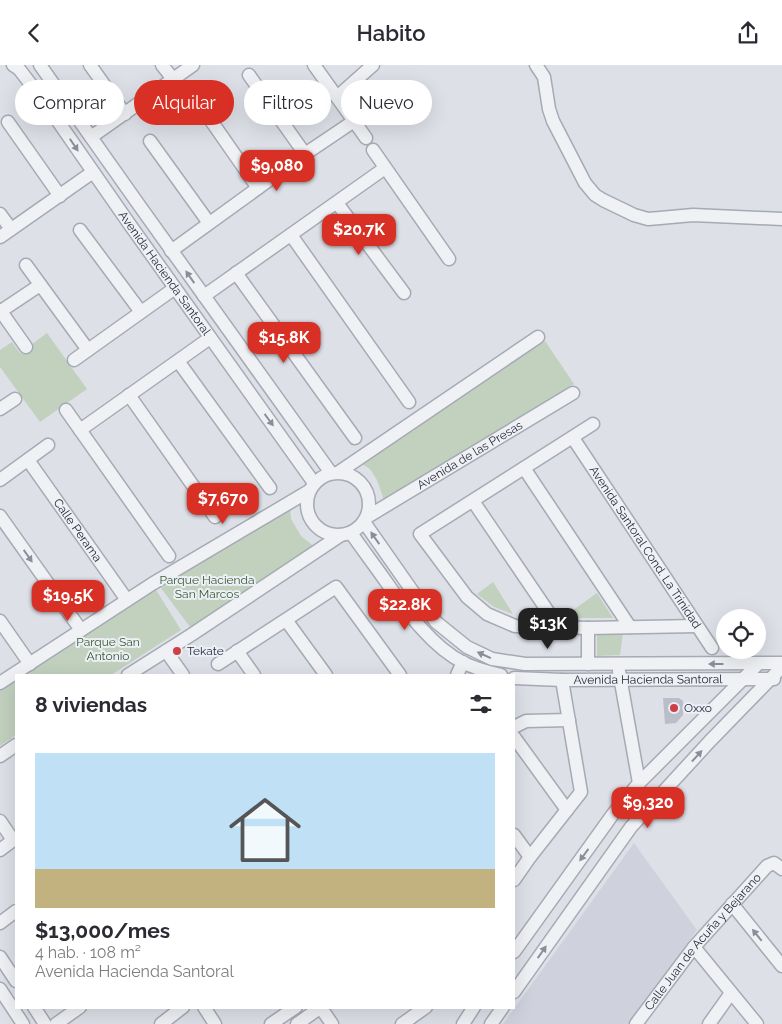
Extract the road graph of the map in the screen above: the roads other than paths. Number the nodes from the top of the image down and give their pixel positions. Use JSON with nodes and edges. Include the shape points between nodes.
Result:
{"nodes":[{"id":1,"x":13,"y":65,"type":"edge"},
{"id":2,"x":40,"y":65,"type":"edge"},
{"id":3,"x":90,"y":65,"type":"edge"},
{"id":4,"x":162,"y":65,"type":"edge"},
{"id":5,"x":193,"y":65,"type":"edge"},
{"id":6,"x":314,"y":65,"type":"edge"},
{"id":7,"x":373,"y":65,"type":"edge"},
{"id":8,"x":536,"y":65,"type":"edge"},
{"id":9,"x":249,"y":75,"type":"dead end"},
{"id":10,"x":173,"y":79,"type":"junction"},
{"id":11,"x":337,"y":97,"type":"junction"},
{"id":12,"x":341,"y":103,"type":"edge"},
{"id":13,"x":125,"y":114,"type":"junction"},
{"id":14,"x":8,"y":122,"type":"dead end"},
{"id":15,"x":214,"y":125,"type":"edge"},
{"id":16,"x":348,"y":125,"type":"edge"},
{"id":17,"x":357,"y":125,"type":"edge"},
{"id":18,"x":91,"y":137,"type":"junction"},
{"id":19,"x":366,"y":138,"type":"dead end"},
{"id":20,"x":150,"y":141,"type":"dead end"},
{"id":21,"x":373,"y":150,"type":"dead end"},
{"id":22,"x":305,"y":154,"type":"junction"},
{"id":23,"x":385,"y":168,"type":"junction"},
{"id":24,"x":93,"y":172,"type":"junction"},
{"id":25,"x":258,"y":188,"type":"junction"},
{"id":26,"x":60,"y":195,"type":"junction"},
{"id":27,"x":131,"y":195,"type":"junction"},
{"id":28,"x":337,"y":203,"type":"junction"},
{"id":29,"x":117,"y":207,"type":"junction"},
{"id":30,"x":0,"y":214,"type":"edge"},
{"id":31,"x":782,"y":219,"type":"edge"},
{"id":32,"x":209,"y":223,"type":"junction"},
{"id":33,"x":11,"y":229,"type":"junction"},
{"id":34,"x":80,"y":230,"type":"dead end"},
{"id":35,"x":291,"y":235,"type":"junction"},
{"id":36,"x":0,"y":237,"type":"edge"},
{"id":37,"x":172,"y":251,"type":"junction"},
{"id":38,"x":449,"y":259,"type":"dead end"},
{"id":39,"x":26,"y":265,"type":"dead end"},
{"id":40,"x":236,"y":273,"type":"junction"},
{"id":41,"x":40,"y":285,"type":"junction"},
{"id":42,"x":174,"y":288,"type":"junction"},
{"id":43,"x":404,"y":293,"type":"dead end"},
{"id":44,"x":204,"y":296,"type":"junction"},
{"id":45,"x":0,"y":310,"type":"edge"},
{"id":46,"x":140,"y":312,"type":"junction"},
{"id":47,"x":538,"y":337,"type":"dead end"},
{"id":48,"x":210,"y":338,"type":"junction"},
{"id":49,"x":26,"y":347,"type":"dead end"},
{"id":50,"x":88,"y":350,"type":"junction"},
{"id":51,"x":74,"y":360,"type":"dead end"},
{"id":52,"x":178,"y":361,"type":"junction"},
{"id":53,"x":267,"y":385,"type":"junction"},
{"id":54,"x":573,"y":393,"type":"dead end"},
{"id":55,"x":129,"y":395,"type":"junction"},
{"id":56,"x":252,"y":396,"type":"junction"},
{"id":57,"x":15,"y":399,"type":"dead end"},
{"id":58,"x":409,"y":402,"type":"dead end"},
{"id":59,"x":0,"y":409,"type":"edge"},
{"id":60,"x":66,"y":410,"type":"dead end"},
{"id":61,"x":593,"y":425,"type":"dead end"},
{"id":62,"x":80,"y":429,"type":"junction"},
{"id":63,"x":573,"y":437,"type":"junction"},
{"id":64,"x":354,"y":438,"type":"dead end"},
{"id":65,"x":48,"y":445,"type":"dead end"},
{"id":66,"x":28,"y":460,"type":"junction"},
{"id":67,"x":524,"y":468,"type":"junction"},
{"id":68,"x":335,"y":473,"type":"junction"},
{"id":69,"x":0,"y":480,"type":"edge"},
{"id":70,"x":312,"y":487,"type":"junction"},
{"id":71,"x":270,"y":488,"type":"dead end"},
{"id":72,"x":473,"y":501,"type":"junction"},
{"id":73,"x":0,"y":516,"type":"edge"},
{"id":74,"x":215,"y":517,"type":"dead end"},
{"id":75,"x":365,"y":520,"type":"junction"},
{"id":76,"x":346,"y":534,"type":"junction"},
{"id":77,"x":169,"y":556,"type":"dead end"},
{"id":78,"x":127,"y":600,"type":"junction"},
{"id":79,"x":286,"y":620,"type":"junction"},
{"id":80,"x":0,"y":621,"type":"edge"},
{"id":81,"x":697,"y":626,"type":"junction"},
{"id":82,"x":561,"y":627,"type":"junction"},
{"id":83,"x":630,"y":627,"type":"junction"},
{"id":84,"x":588,"y":628,"type":"junction"},
{"id":85,"x":81,"y":630,"type":"junction"},
{"id":86,"x":712,"y":648,"type":"dead end"},
{"id":87,"x":166,"y":651,"type":"junction"},
{"id":88,"x":237,"y":651,"type":"junction"},
{"id":89,"x":30,"y":663,"type":"junction"},
{"id":90,"x":463,"y":663,"type":"junction"},
{"id":91,"x":218,"y":664,"type":"dead end"},
{"id":92,"x":588,"y":664,"type":"junction"},
{"id":93,"x":618,"y":664,"type":"junction"},
{"id":94,"x":758,"y":664,"type":"junction"},
{"id":95,"x":782,"y":665,"type":"edge"},
{"id":96,"x":130,"y":674,"type":"edge"},
{"id":97,"x":183,"y":674,"type":"edge"},
{"id":98,"x":253,"y":674,"type":"edge"},
{"id":99,"x":325,"y":674,"type":"edge"},
{"id":100,"x":399,"y":674,"type":"edge"},
{"id":101,"x":458,"y":674,"type":"edge"},
{"id":102,"x":497,"y":674,"type":"edge"},
{"id":103,"x":515,"y":677,"type":"edge"},
{"id":104,"x":776,"y":679,"type":"edge"},
{"id":105,"x":562,"y":680,"type":"junction"},
{"id":106,"x":621,"y":680,"type":"junction"},
{"id":107,"x":742,"y":680,"type":"junction"},
{"id":108,"x":0,"y":683,"type":"edge"},
{"id":109,"x":568,"y":720,"type":"junction"},
{"id":110,"x":515,"y":726,"type":"edge"},
{"id":111,"x":515,"y":738,"type":"edge"},
{"id":112,"x":15,"y":746,"type":"edge"},
{"id":113,"x":0,"y":756,"type":"edge"},
{"id":114,"x":640,"y":783,"type":"junction"},
{"id":115,"x":567,"y":810,"type":"junction"},
{"id":116,"x":0,"y":821,"type":"edge"},
{"id":117,"x":515,"y":836,"type":"edge"},
{"id":118,"x":15,"y":839,"type":"edge"},
{"id":119,"x":0,"y":850,"type":"edge"},
{"id":120,"x":530,"y":857,"type":"junction"},
{"id":121,"x":778,"y":866,"type":"edge"},
{"id":122,"x":515,"y":879,"type":"edge"},
{"id":123,"x":732,"y":904,"type":"junction"},
{"id":124,"x":15,"y":912,"type":"edge"},
{"id":125,"x":0,"y":923,"type":"edge"},
{"id":126,"x":694,"y":947,"type":"junction"},
{"id":127,"x":515,"y":951,"type":"edge"},
{"id":128,"x":0,"y":957,"type":"edge"},
{"id":129,"x":782,"y":965,"type":"edge"},
{"id":130,"x":15,"y":980,"type":"edge"},
{"id":131,"x":1,"y":991,"type":"edge"},
{"id":132,"x":515,"y":991,"type":"edge"},
{"id":133,"x":732,"y":993,"type":"junction"},
{"id":134,"x":35,"y":1009,"type":"edge"},
{"id":135,"x":77,"y":1009,"type":"edge"},
{"id":136,"x":180,"y":1009,"type":"edge"},
{"id":137,"x":205,"y":1009,"type":"edge"},
{"id":138,"x":320,"y":1009,"type":"edge"},
{"id":139,"x":322,"y":1009,"type":"edge"},
{"id":140,"x":423,"y":1009,"type":"edge"},
{"id":141,"x":473,"y":1009,"type":"edge"},
{"id":142,"x":502,"y":1009,"type":"edge"},
{"id":143,"x":280,"y":1012,"type":"edge"},
{"id":144,"x":23,"y":1024,"type":"edge"},
{"id":145,"x":44,"y":1024,"type":"edge"},
{"id":146,"x":56,"y":1024,"type":"edge"},
{"id":147,"x":160,"y":1024,"type":"edge"},
{"id":148,"x":215,"y":1024,"type":"edge"},
{"id":149,"x":271,"y":1024,"type":"edge"},
{"id":150,"x":297,"y":1024,"type":"edge"},
{"id":151,"x":332,"y":1024,"type":"edge"},
{"id":152,"x":403,"y":1024,"type":"edge"},
{"id":153,"x":463,"y":1024,"type":"edge"},
{"id":154,"x":491,"y":1024,"type":"edge"},
{"id":155,"x":636,"y":1024,"type":"edge"},
{"id":156,"x":709,"y":1024,"type":"edge"},
{"id":157,"x":756,"y":1024,"type":"edge"}],
"edges":[{"from":1,"to":24,"type":"street","name":"Avenida Hacienda Santoral","one_way":true,"via":[[46,104]]},
{"from":2,"to":18,"type":"street","name":"Avenida Hacienda Santoral"},
{"from":3,"to":13,"type":"street"},
{"from":4,"to":10,"type":"street"},
{"from":5,"to":10,"type":"street"},
{"from":6,"to":11,"type":"street"},
{"from":7,"to":11,"type":"street"},
{"from":8,"to":31,"type":"street","via":[[544,77],[553,121],[585,183],[603,201],[648,219],[693,215]]},
{"from":9,"to":22,"type":"street"},
{"from":10,"to":13,"type":"street"},
{"from":11,"to":12,"type":"street"},
{"from":13,"to":18,"type":"street"},
{"from":14,"to":26,"type":"street"},
{"from":15,"to":25,"type":"street"},
{"from":16,"to":22,"type":"street"},
{"from":17,"to":19,"type":"street"},
{"from":18,"to":27,"type":"street","name":"Avenida Hacienda Santoral"},
{"from":20,"to":32,"type":"street"},
{"from":21,"to":23,"type":"street"},
{"from":22,"to":25,"type":"street"},
{"from":23,"to":28,"type":"street"},
{"from":23,"to":38,"type":"street"},
{"from":24,"to":26,"type":"street"},
{"from":24,"to":29,"type":"street","name":"Avenida Hacienda Santoral"},
{"from":25,"to":32,"type":"street"},
{"from":26,"to":33,"type":"street"},
{"from":27,"to":29,"type":"street"},
{"from":27,"to":37,"type":"street","name":"Avenida Hacienda Santoral"},
{"from":28,"to":35,"type":"street"},
{"from":28,"to":43,"type":"street"},
{"from":29,"to":42,"type":"street","name":"Avenida Hacienda Santoral"},
{"from":30,"to":33,"type":"street"},
{"from":32,"to":37,"type":"street"},
{"from":33,"to":36,"type":"street"},
{"from":34,"to":46,"type":"street"},
{"from":35,"to":40,"type":"street"},
{"from":35,"to":58,"type":"street"},
{"from":44,"to":37,"type":"street","name":"Avenida Hacienda Santoral","one_way":true},
{"from":39,"to":41,"type":"street"},
{"from":40,"to":44,"type":"street"},
{"from":40,"to":64,"type":"street"},
{"from":41,"to":45,"type":"street"},
{"from":41,"to":50,"type":"street"},
{"from":42,"to":46,"type":"street"},
{"from":42,"to":48,"type":"street","name":"Avenida Hacienda Santoral"},
{"from":44,"to":53,"type":"street","name":"Avenida Hacienda Santoral"},
{"from":45,"to":49,"type":"street"},
{"from":46,"to":50,"type":"street"},
{"from":47,"to":68,"type":"street"},
{"from":48,"to":52,"type":"street"},
{"from":48,"to":56,"type":"street","name":"Avenida Hacienda Santoral"},
{"from":50,"to":51,"type":"street"},
{"from":52,"to":55,"type":"street"},
{"from":52,"to":71,"type":"street"},
{"from":53,"to":56,"type":"street"},
{"from":53,"to":68,"type":"street","name":"Avenida Hacienda Santoral"},
{"from":54,"to":75,"type":"street","name":"Avenida de las Presas"},
{"from":55,"to":62,"type":"street"},
{"from":55,"to":74,"type":"street"},
{"from":56,"to":70,"type":"street","name":"Avenida Hacienda Santoral","one_way":true},
{"from":57,"to":59,"type":"street"},
{"from":60,"to":62,"type":"street"},
{"from":61,"to":63,"type":"street","name":"Avenida Santoral Cond. La Trinidad"},
{"from":62,"to":77,"type":"street"},
{"from":63,"to":67,"type":"street","name":"Avenida Santoral Cond. La Trinidad"},
{"from":63,"to":81,"type":"street","name":"Avenida Santoral Cond. La Trinidad"},
{"from":65,"to":66,"type":"street"},
{"from":66,"to":69,"type":"street"},
{"from":66,"to":78,"type":"street","name":"Calle Perama"},
{"from":67,"to":72,"type":"street","name":"Avenida Santoral Cond. La Trinidad"},
{"from":67,"to":83,"type":"street"},
{"from":68,"to":70,"type":"street","via":[[319,478]]},
{"from":68,"to":75,"type":"street","via":[[351,475],[368,493],[370,505]]},
{"from":70,"to":76,"type":"street","via":[[306,501],[312,522],[330,535]]},
{"from":70,"to":78,"type":"street"},
{"from":72,"to":82,"type":"street"},
{"from":72,"to":82,"type":"street","name":"Avenida Santoral Cond. La Trinidad","via":[[420,534],[467,597],[487,614],[515,626]]},
{"from":73,"to":85,"type":"street","one_way":true},
{"from":75,"to":76,"type":"street"},
{"from":92,"to":75,"type":"street","name":"Avenida Hacienda Santoral","one_way":true,"via":[[525,664],[492,659],[467,647],[436,622]]},
{"from":76,"to":87,"type":"street"},
{"from":76,"to":90,"type":"street","via":[[428,635]]},
{"from":78,"to":85,"type":"street"},
{"from":79,"to":88,"type":"street"},
{"from":79,"to":99,"type":"street"},
{"from":79,"to":100,"type":"street","via":[[336,587]]},
{"from":80,"to":89,"type":"street"},
{"from":81,"to":83,"type":"street","name":"Avenida Santoral Cond. La Trinidad"},
{"from":81,"to":86,"type":"street"},
{"from":82,"to":84,"type":"street","name":"Avenida Santoral Cond. La Trinidad"},
{"from":83,"to":84,"type":"street","name":"Avenida Santoral Cond. La Trinidad"},
{"from":84,"to":92,"type":"street"},
{"from":85,"to":89,"type":"street"},
{"from":87,"to":96,"type":"street"},
{"from":87,"to":97,"type":"street"},
{"from":88,"to":91,"type":"street"},
{"from":88,"to":98,"type":"street"},
{"from":89,"to":108,"type":"street"},
{"from":90,"to":101,"type":"street"},
{"from":90,"to":102,"type":"street"},
{"from":92,"to":93,"type":"street","name":"Avenida Hacienda Santoral"},
{"from":94,"to":93,"type":"street","name":"Avenida Hacienda Santoral","one_way":true},
{"from":93,"to":106,"type":"street"},
{"from":94,"to":95,"type":"street","name":"Avenida Hacienda Santoral"},
{"from":94,"to":107,"type":"street"},
{"from":95,"to":104,"type":"street"},
{"from":103,"to":105,"type":"street","name":"Avenida Hacienda Santoral"},
{"from":104,"to":107,"type":"street","name":"Avenida Hacienda Santoral"},
{"from":132,"to":104,"type":"street","one_way":true,"via":[[631,827],[710,741]]},
{"from":105,"to":106,"type":"street","name":"Avenida Hacienda Santoral"},
{"from":105,"to":109,"type":"street"},
{"from":106,"to":107,"type":"street","name":"Avenida Hacienda Santoral"},
{"from":106,"to":114,"type":"street"},
{"from":107,"to":114,"type":"street"},
{"from":109,"to":110,"type":"street","via":[[526,721]]},
{"from":109,"to":115,"type":"street","via":[[581,792]]},
{"from":111,"to":115,"type":"street"},
{"from":112,"to":113,"type":"street"},
{"from":114,"to":127,"type":"street","one_way":true,"via":[[613,814]]},
{"from":115,"to":120,"type":"street"},
{"from":116,"to":118,"type":"street"},
{"from":117,"to":120,"type":"street"},
{"from":118,"to":119,"type":"street"},
{"from":120,"to":122,"type":"street"},
{"from":121,"to":123,"type":"street","name":"Calle Juan de Acuña y Bejarano","via":[[767,866]]},
{"from":123,"to":126,"type":"street","name":"Calle Juan de Acuña y Bejarano"},
{"from":129,"to":123,"type":"street","one_way":true},
{"from":124,"to":125,"type":"street"},
{"from":126,"to":133,"type":"street"},
{"from":126,"to":155,"type":"street","name":"Calle Juan de Acuña y Bejarano"},
{"from":128,"to":130,"type":"street"},
{"from":131,"to":144,"type":"street"},
{"from":133,"to":156,"type":"street"},
{"from":133,"to":157,"type":"street"},
{"from":134,"to":145,"type":"street"},
{"from":135,"to":146,"type":"street"},
{"from":136,"to":147,"type":"street"},
{"from":137,"to":148,"type":"street"},
{"from":138,"to":150,"type":"street"},
{"from":139,"to":151,"type":"street"},
{"from":140,"to":152,"type":"street"},
{"from":141,"to":153,"type":"street"},
{"from":142,"to":154,"type":"street"},
{"from":143,"to":149,"type":"street"}]}
